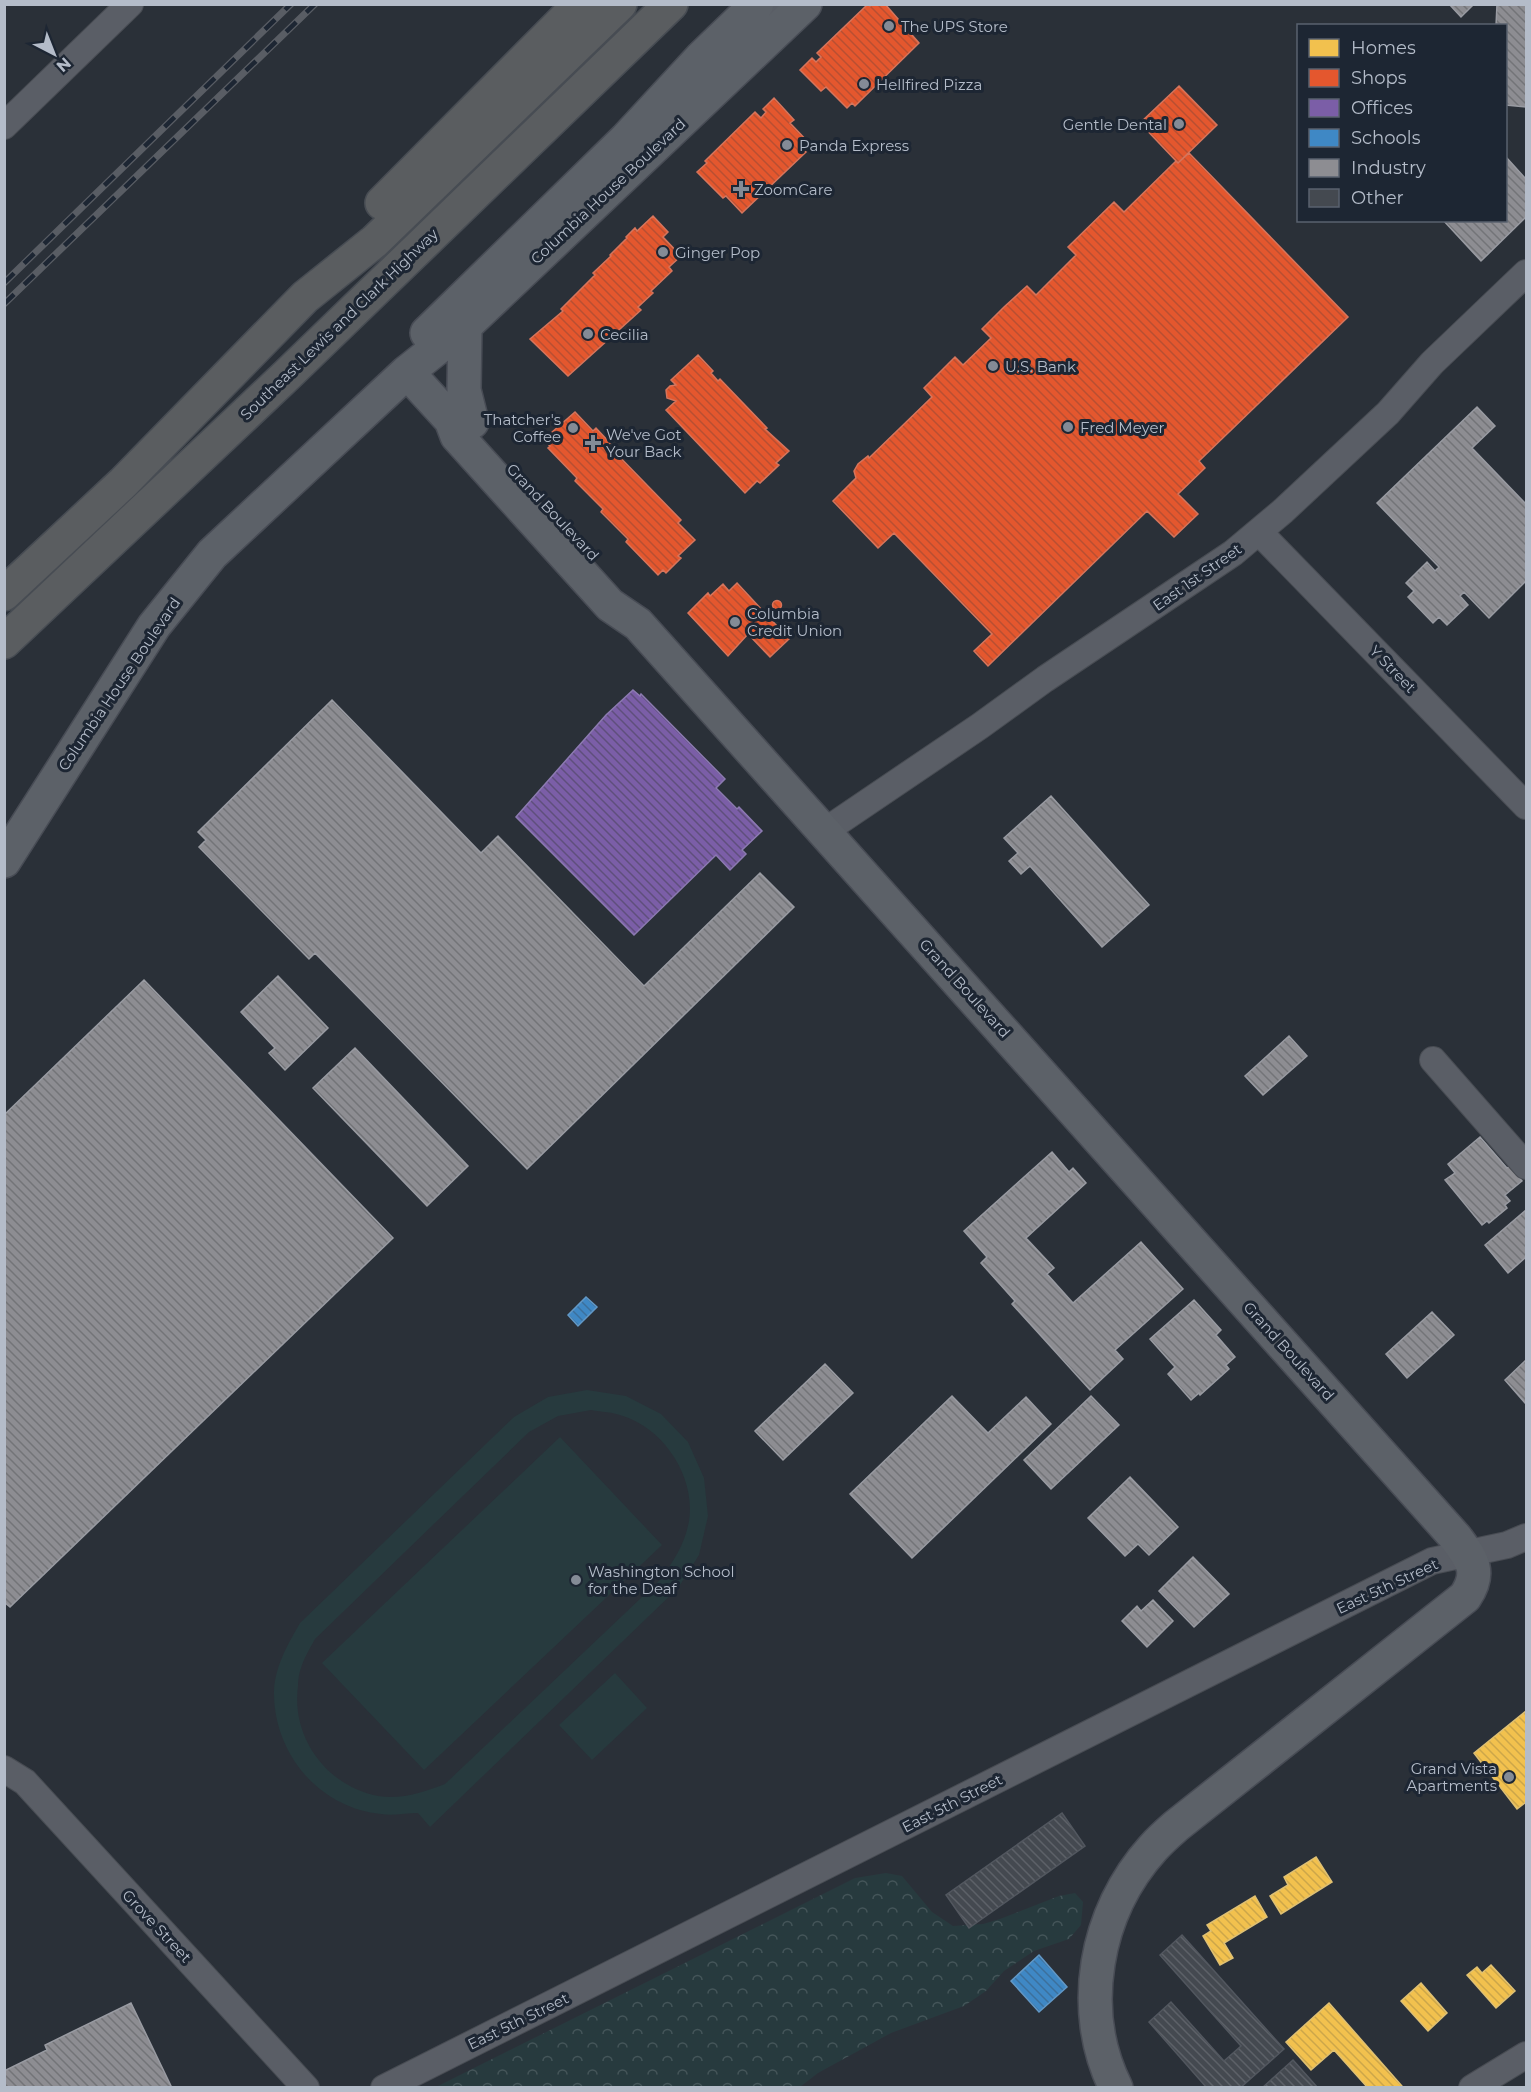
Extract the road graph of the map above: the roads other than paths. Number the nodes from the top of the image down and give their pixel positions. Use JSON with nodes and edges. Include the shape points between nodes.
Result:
{"nodes":[{"id":1,"x":130,"y":4,"type":"edge"},
{"id":2,"x":580,"y":4,"type":"edge"},
{"id":3,"x":620,"y":4,"type":"edge"},
{"id":4,"x":671,"y":4,"type":"edge"},
{"id":5,"x":757,"y":4,"type":"edge"},
{"id":6,"x":778,"y":4,"type":"edge"},
{"id":7,"x":805,"y":4,"type":"edge"},
{"id":8,"x":756,"y":53,"type":"junction"},
{"id":9,"x":4,"y":126,"type":"edge"},
{"id":10,"x":1527,"y":273,"type":"edge"},
{"id":11,"x":305,"y":297,"type":"junction"},
{"id":12,"x":465,"y":326,"type":"junction"},
{"id":13,"x":407,"y":372,"type":"junction"},
{"id":14,"x":461,"y":421,"type":"junction"},
{"id":15,"x":1259,"y":532,"type":"junction"},
{"id":16,"x":4,"y":594,"type":"edge"},
{"id":17,"x":4,"y":642,"type":"edge"},
{"id":18,"x":1527,"y":806,"type":"edge"},
{"id":19,"x":825,"y":831,"type":"junction"},
{"id":20,"x":4,"y":861,"type":"edge"},
{"id":21,"x":1433,"y":1060,"type":"dead end"},
{"id":22,"x":1527,"y":1166,"type":"edge"},
{"id":23,"x":1527,"y":1537,"type":"edge"},
{"id":24,"x":1468,"y":1554,"type":"junction"},
{"id":25,"x":4,"y":1769,"type":"edge"},
{"id":26,"x":1527,"y":2055,"type":"edge"},
{"id":27,"x":306,"y":2088,"type":"edge"},
{"id":28,"x":384,"y":2088,"type":"edge"},
{"id":29,"x":1116,"y":2088,"type":"edge"},
{"id":30,"x":1472,"y":2088,"type":"edge"}],
"edges":[{"from":1,"to":9,"type":"street"},
{"from":2,"to":11,"type":"highway","via":[[359,226]]},
{"from":3,"to":11,"type":"highway","via":[[375,241]]},
{"from":4,"to":17,"type":"highway","name":"Southeast Lewis and Clark Highway"},
{"from":5,"to":13,"type":"main road","name":"Columbia House Boulevard","via":[[626,139],[429,329]]},
{"from":6,"to":8,"type":"street","via":[[756,29]]},
{"from":7,"to":8,"type":"main road","name":"Columbia House Boulevard"},
{"from":8,"to":12,"type":"main road","name":"Columbia House Boulevard"},
{"from":10,"to":15,"type":"street","name":"East 1st Street","via":[[1432,363],[1388,413]]},
{"from":11,"to":16,"type":"highway","via":[[123,483]]},
{"from":12,"to":13,"type":"main road","name":"Columbia House Boulevard"},
{"from":12,"to":14,"type":"main road"},
{"from":13,"to":14,"type":"main road","name":"Grand Boulevard"},
{"from":13,"to":20,"type":"main road","name":"Columbia House Boulevard","via":[[212,554],[181,590],[131,661]]},
{"from":14,"to":19,"type":"main road","name":"Grand Boulevard","via":[[559,515],[626,591],[638,624]]},
{"from":15,"to":18,"type":"street","name":"Y Street"},
{"from":15,"to":19,"type":"street","name":"East 1st Street"},
{"from":19,"to":24,"type":"main road","name":"Grand Boulevard"},
{"from":21,"to":22,"type":"street"},
{"from":23,"to":24,"type":"street","name":"East 5th Street"},
{"from":24,"to":28,"type":"street","name":"East 5th Street","via":[[1432,1561]]},
{"from":24,"to":29,"type":"main road","name":"Grand Boulevard","via":[[1475,1571],[1473,1585],[1465,1597],[1176,1826],[1137,1868],[1105,1931],[1096,1977],[1100,2045]]},
{"from":25,"to":27,"type":"street","name":"Grove Street","via":[[25,1782]]},
{"from":26,"to":30,"type":"street"}]}
